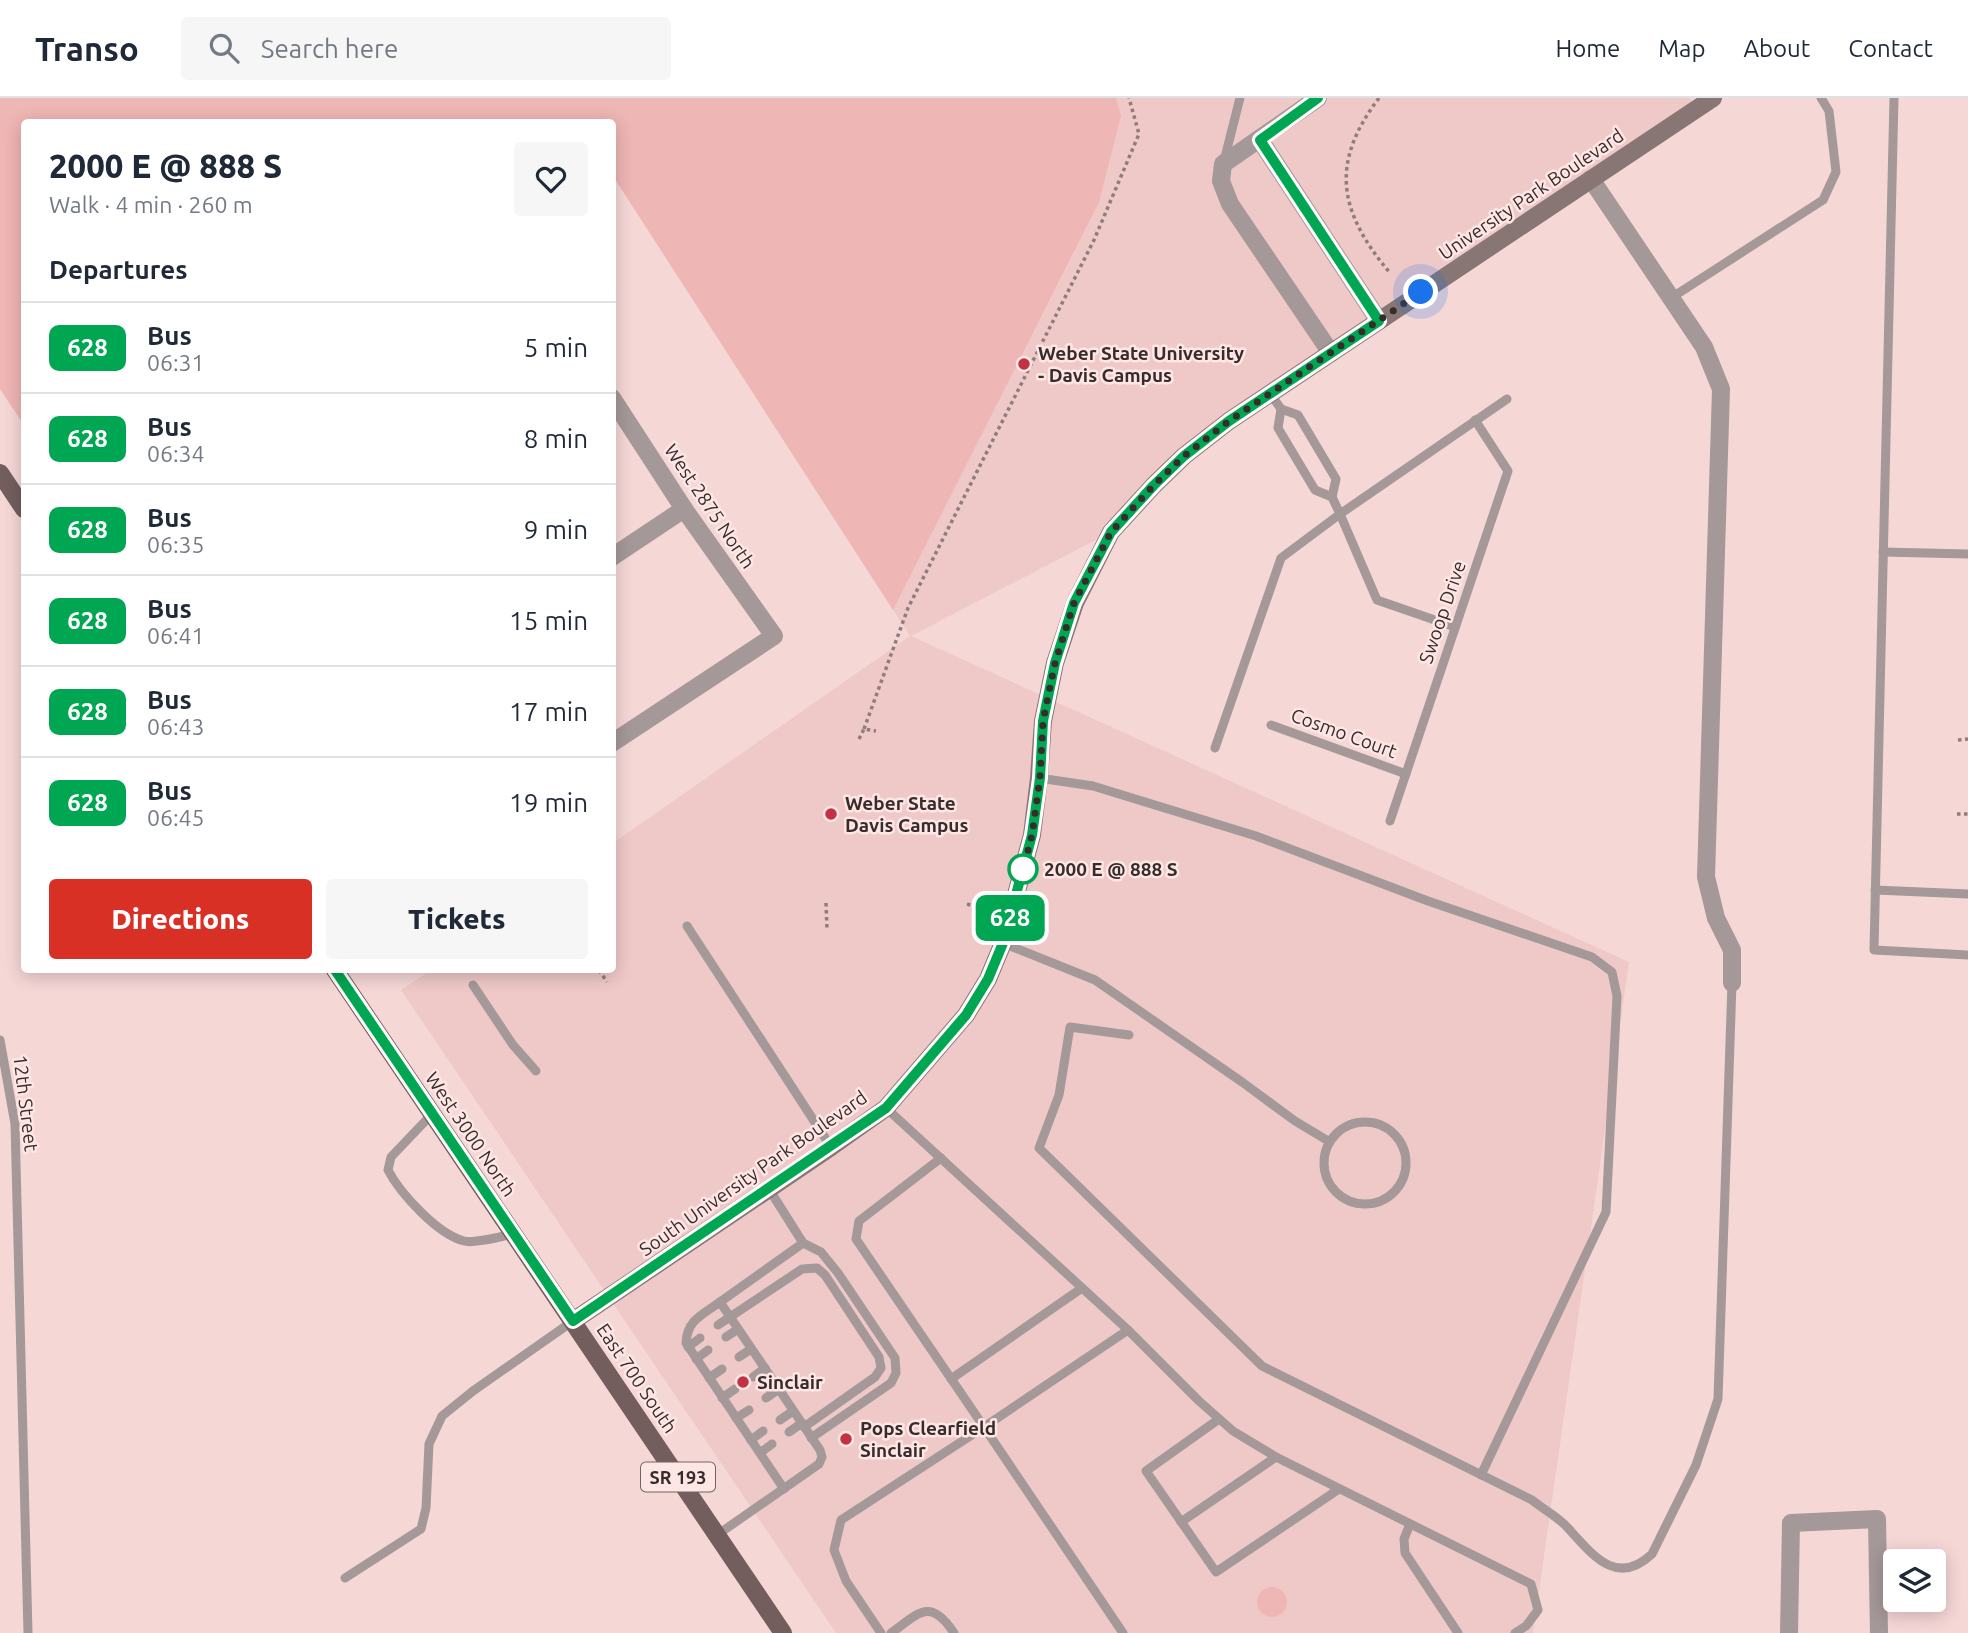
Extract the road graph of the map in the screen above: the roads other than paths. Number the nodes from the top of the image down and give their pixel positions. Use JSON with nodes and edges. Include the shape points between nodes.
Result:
{"nodes":[{"id":1,"x":1240,"y":98,"type":"edge"},
{"id":2,"x":1318,"y":98,"type":"edge"},
{"id":3,"x":1713,"y":98,"type":"edge"},
{"id":4,"x":1821,"y":98,"type":"edge"},
{"id":5,"x":1894,"y":98,"type":"edge"},
{"id":6,"x":1260,"y":140,"type":"junction"},
{"id":7,"x":1223,"y":164,"type":"junction"},
{"id":8,"x":1591,"y":179,"type":"junction"},
{"id":9,"x":1671,"y":298,"type":"junction"},
{"id":10,"x":1379,"y":321,"type":"junction"},
{"id":11,"x":1331,"y":353,"type":"junction"},
{"id":12,"x":1270,"y":393,"type":"junction"},
{"id":13,"x":1507,"y":399,"type":"dead end"},
{"id":14,"x":616,"y":404,"type":"edge"},
{"id":15,"x":1281,"y":409,"type":"junction"},
{"id":16,"x":1475,"y":420,"type":"junction"},
{"id":17,"x":0,"y":473,"type":"edge"},
{"id":18,"x":1332,"y":497,"type":"junction"},
{"id":19,"x":21,"y":504,"type":"edge"},
{"id":20,"x":684,"y":509,"type":"junction"},
{"id":21,"x":1340,"y":514,"type":"junction"},
{"id":22,"x":1111,"y":532,"type":"joint"},
{"id":23,"x":1883,"y":552,"type":"junction"},
{"id":24,"x":616,"y":554,"type":"edge"},
{"id":25,"x":1968,"y":554,"type":"edge"},
{"id":26,"x":1455,"y":627,"type":"junction"},
{"id":27,"x":1271,"y":725,"type":"dead end"},
{"id":28,"x":616,"y":740,"type":"edge"},
{"id":29,"x":1215,"y":748,"type":"dead end"},
{"id":30,"x":1406,"y":774,"type":"junction"},
{"id":31,"x":1040,"y":778,"type":"junction"},
{"id":32,"x":1390,"y":821,"type":"dead end"},
{"id":33,"x":1875,"y":890,"type":"junction"},
{"id":34,"x":1968,"y":894,"type":"edge"},
{"id":35,"x":687,"y":926,"type":"dead end"},
{"id":36,"x":1003,"y":943,"type":"junction"},
{"id":37,"x":1968,"y":955,"type":"edge"},
{"id":38,"x":337,"y":973,"type":"edge"},
{"id":39,"x":1732,"y":982,"type":"joint"},
{"id":40,"x":473,"y":985,"type":"dead end"},
{"id":41,"x":1129,"y":1035,"type":"dead end"},
{"id":42,"x":0,"y":1040,"type":"edge"},
{"id":43,"x":536,"y":1071,"type":"dead end"},
{"id":44,"x":886,"y":1108,"type":"junction"},
{"id":45,"x":432,"y":1114,"type":"junction"},
{"id":46,"x":1330,"y":1142,"type":"junction"},
{"id":47,"x":831,"y":1147,"type":"junction"},
{"id":48,"x":941,"y":1158,"type":"junction"},
{"id":49,"x":769,"y":1189,"type":"junction"},
{"id":50,"x":514,"y":1234,"type":"junction"},
{"id":51,"x":803,"y":1243,"type":"junction"},
{"id":52,"x":1082,"y":1287,"type":"junction"},
{"id":53,"x":720,"y":1302,"type":"junction"},
{"id":54,"x":730,"y":1317,"type":"junction"},
{"id":55,"x":573,"y":1321,"type":"junction"},
{"id":56,"x":718,"y":1325,"type":"dead end"},
{"id":57,"x":738,"y":1329,"type":"junction"},
{"id":58,"x":1128,"y":1330,"type":"junction"},
{"id":59,"x":700,"y":1338,"type":"dead end"},
{"id":60,"x":726,"y":1338,"type":"dead end"},
{"id":61,"x":688,"y":1347,"type":"junction"},
{"id":62,"x":751,"y":1349,"type":"junction"},
{"id":63,"x":708,"y":1350,"type":"dead end"},
{"id":64,"x":739,"y":1357,"type":"dead end"},
{"id":65,"x":696,"y":1359,"type":"junction"},
{"id":66,"x":765,"y":1368,"type":"junction"},
{"id":67,"x":722,"y":1369,"type":"dead end"},
{"id":68,"x":753,"y":1377,"type":"dead end"},
{"id":69,"x":709,"y":1378,"type":"junction"},
{"id":70,"x":951,"y":1379,"type":"junction"},
{"id":71,"x":735,"y":1389,"type":"dead end"},
{"id":72,"x":779,"y":1389,"type":"junction"},
{"id":73,"x":723,"y":1398,"type":"junction"},
{"id":74,"x":766,"y":1398,"type":"dead end"},
{"id":75,"x":749,"y":1410,"type":"dead end"},
{"id":76,"x":793,"y":1411,"type":"junction"},
{"id":77,"x":736,"y":1418,"type":"junction"},
{"id":78,"x":1219,"y":1419,"type":"junction"},
{"id":79,"x":780,"y":1420,"type":"dead end"},
{"id":80,"x":803,"y":1425,"type":"junction"},
{"id":81,"x":984,"y":1427,"type":"junction"},
{"id":82,"x":764,"y":1431,"type":"dead end"},
{"id":83,"x":789,"y":1432,"type":"dead end"},
{"id":84,"x":811,"y":1438,"type":"junction"},
{"id":85,"x":751,"y":1440,"type":"junction"},
{"id":86,"x":772,"y":1444,"type":"dead end"},
{"id":87,"x":760,"y":1453,"type":"junction"},
{"id":88,"x":1276,"y":1457,"type":"junction"},
{"id":89,"x":1480,"y":1475,"type":"junction"},
{"id":90,"x":784,"y":1489,"type":"junction"},
{"id":91,"x":1339,"y":1489,"type":"junction"},
{"id":92,"x":1181,"y":1522,"type":"junction"},
{"id":93,"x":1410,"y":1524,"type":"junction"},
{"id":94,"x":717,"y":1535,"type":"junction"},
{"id":95,"x":345,"y":1578,"type":"dead end"},
{"id":96,"x":28,"y":1633,"type":"edge"},
{"id":97,"x":783,"y":1633,"type":"edge"},
{"id":98,"x":881,"y":1633,"type":"edge"},
{"id":99,"x":891,"y":1633,"type":"edge"},
{"id":100,"x":954,"y":1633,"type":"edge"},
{"id":101,"x":1122,"y":1633,"type":"edge"},
{"id":102,"x":1458,"y":1633,"type":"edge"},
{"id":103,"x":1515,"y":1633,"type":"edge"},
{"id":104,"x":1789,"y":1633,"type":"edge"},
{"id":105,"x":1879,"y":1633,"type":"edge"}],
"edges":[{"from":1,"to":7,"type":"lane"},
{"from":2,"to":6,"type":"street"},
{"from":3,"to":8,"type":"street","name":"University Park Boulevard"},
{"from":4,"to":9,"type":"lane","via":[[1829,111],[1836,172],[1824,200]]},
{"from":5,"to":23,"type":"lane"},
{"from":6,"to":7,"type":"street"},
{"from":6,"to":10,"type":"street"},
{"from":7,"to":11,"type":"street","via":[[1222,181],[1230,204]]},
{"from":8,"to":9,"type":"street"},
{"from":8,"to":10,"type":"street","name":"University Park Boulevard"},
{"from":9,"to":39,"type":"street","via":[[1704,347],[1721,389],[1706,877],[1716,918],[1731,950]]},
{"from":10,"to":11,"type":"street","name":"University Park Boulevard"},
{"from":11,"to":12,"type":"street","name":"University Park Boulevard"},
{"from":12,"to":15,"type":"lane"},
{"from":12,"to":22,"type":"street","name":"University Park Boulevard","via":[[1184,456]]},
{"from":13,"to":16,"type":"lane"},
{"from":14,"to":20,"type":"street","name":"West 2875 North"},
{"from":15,"to":18,"type":"lane","via":[[1278,428],[1315,490]]},
{"from":15,"to":18,"type":"lane","via":[[1298,415],[1336,479]]},
{"from":16,"to":21,"type":"lane"},
{"from":16,"to":26,"type":"lane","name":"Swoop Drive","via":[[1508,471]]},
{"from":17,"to":19,"type":"main road"},
{"from":18,"to":21,"type":"lane"},
{"from":20,"to":24,"type":"street"},
{"from":20,"to":28,"type":"street","name":"West 2875 North","via":[[774,636]]},
{"from":21,"to":26,"type":"lane","via":[[1377,600]]},
{"from":21,"to":29,"type":"lane","via":[[1281,558]]},
{"from":22,"to":31,"type":"street","name":"South University Park Boulevard","via":[[1074,603],[1055,663],[1043,721]]},
{"from":23,"to":25,"type":"lane"},
{"from":23,"to":33,"type":"lane"},
{"from":26,"to":30,"type":"lane","name":"Swoop Drive"},
{"from":27,"to":30,"type":"lane","name":"Cosmo Court"},
{"from":30,"to":32,"type":"lane","name":"Swoop Drive"},
{"from":31,"to":36,"type":"street","name":"South University Park Boulevard","via":[[1032,835]]},
{"from":31,"to":89,"type":"lane","via":[[1093,786],[1256,836],[1592,957],[1612,972],[1618,996],[1606,1212]]},
{"from":33,"to":34,"type":"lane"},
{"from":33,"to":37,"type":"lane","via":[[1874,950]]},
{"from":35,"to":47,"type":"lane"},
{"from":36,"to":44,"type":"street","name":"South University Park Boulevard","via":[[966,1015]]},
{"from":36,"to":46,"type":"lane","via":[[1095,980]]},
{"from":38,"to":45,"type":"main road","name":"West 3000 North","number":"SR 193"},
{"from":39,"to":89,"type":"lane","via":[[1718,1399],[1696,1465],[1652,1554],[1641,1565],[1626,1570],[1598,1559],[1567,1526],[1532,1500]]},
{"from":40,"to":43,"type":"lane"},
{"from":41,"to":89,"type":"lane","via":[[1070,1027],[1059,1095],[1039,1148],[1262,1366]]},
{"from":42,"to":96,"type":"lane","name":"12th Street","via":[[15,1124]]},
{"from":44,"to":47,"type":"street","name":"South University Park Boulevard"},
{"from":44,"to":48,"type":"lane"},
{"from":45,"to":50,"type":"main road","name":"West 3000 North","number":"SR 193"},
{"from":45,"to":50,"type":"lane","via":[[391,1157],[388,1170],[396,1186],[439,1227],[465,1242]]},
{"from":46,"to":46,"type":"lane","via":[[1325,1170],[1338,1194],[1364,1204],[1378,1202],[1397,1190],[1406,1164],[1399,1140],[1390,1130],[1357,1123]]},
{"from":47,"to":49,"type":"street","name":"South University Park Boulevard"},
{"from":48,"to":52,"type":"lane"},
{"from":48,"to":70,"type":"lane","via":[[859,1221],[856,1239]]},
{"from":49,"to":51,"type":"lane"},
{"from":49,"to":55,"type":"street","name":"South University Park Boulevard"},
{"from":50,"to":55,"type":"main road","name":"West 3000 North","number":"SR 193"},
{"from":51,"to":53,"type":"lane"},
{"from":51,"to":84,"type":"lane","via":[[821,1252],[838,1273],[895,1358],[896,1373],[891,1383]]},
{"from":52,"to":58,"type":"lane"},
{"from":52,"to":70,"type":"lane"},
{"from":53,"to":54,"type":"lane"},
{"from":53,"to":61,"type":"lane","via":[[693,1321],[686,1331]]},
{"from":54,"to":56,"type":"lane"},
{"from":54,"to":57,"type":"lane"},
{"from":54,"to":80,"type":"lane","via":[[802,1269],[817,1268],[825,1275],[879,1357],[881,1368],[875,1377]]},
{"from":55,"to":94,"type":"main road","name":"East 700 South","number":"SR 193"},
{"from":55,"to":95,"type":"lane","via":[[442,1416],[429,1444],[421,1529]]},
{"from":57,"to":60,"type":"lane"},
{"from":57,"to":62,"type":"lane"},
{"from":58,"to":78,"type":"lane"},
{"from":58,"to":81,"type":"lane"},
{"from":59,"to":61,"type":"lane"},
{"from":61,"to":65,"type":"lane"},
{"from":62,"to":64,"type":"lane"},
{"from":62,"to":66,"type":"lane"},
{"from":63,"to":65,"type":"lane"},
{"from":65,"to":69,"type":"lane"},
{"from":66,"to":68,"type":"lane"},
{"from":66,"to":72,"type":"lane"},
{"from":67,"to":69,"type":"lane"},
{"from":69,"to":73,"type":"lane"},
{"from":70,"to":81,"type":"lane"},
{"from":71,"to":73,"type":"lane"},
{"from":72,"to":74,"type":"lane"},
{"from":72,"to":76,"type":"lane"},
{"from":73,"to":77,"type":"lane"},
{"from":75,"to":77,"type":"lane"},
{"from":76,"to":79,"type":"lane"},
{"from":76,"to":80,"type":"lane"},
{"from":77,"to":85,"type":"lane"},
{"from":78,"to":88,"type":"lane"},
{"from":78,"to":92,"type":"lane","via":[[1146,1471]]},
{"from":80,"to":83,"type":"lane"},
{"from":80,"to":84,"type":"lane"},
{"from":81,"to":98,"type":"lane","via":[[841,1520],[834,1550],[846,1581]]},
{"from":81,"to":101,"type":"lane"},
{"from":82,"to":85,"type":"lane"},
{"from":84,"to":90,"type":"lane","via":[[822,1457],[819,1464]]},
{"from":85,"to":87,"type":"lane"},
{"from":86,"to":87,"type":"lane"},
{"from":87,"to":90,"type":"lane"},
{"from":88,"to":91,"type":"lane"},
{"from":88,"to":92,"type":"lane"},
{"from":90,"to":94,"type":"lane"},
{"from":91,"to":92,"type":"lane","via":[[1216,1572]]},
{"from":91,"to":93,"type":"lane"},
{"from":93,"to":102,"type":"lane","via":[[1405,1553]]},
{"from":93,"to":103,"type":"lane","via":[[1531,1584],[1538,1610]]},
{"from":94,"to":97,"type":"main road","name":"East 700 South","number":"SR 193"},
{"from":99,"to":100,"type":"lane","via":[[924,1611],[934,1611]]},
{"from":104,"to":105,"type":"street","via":[[1791,1523],[1877,1520]]}]}
